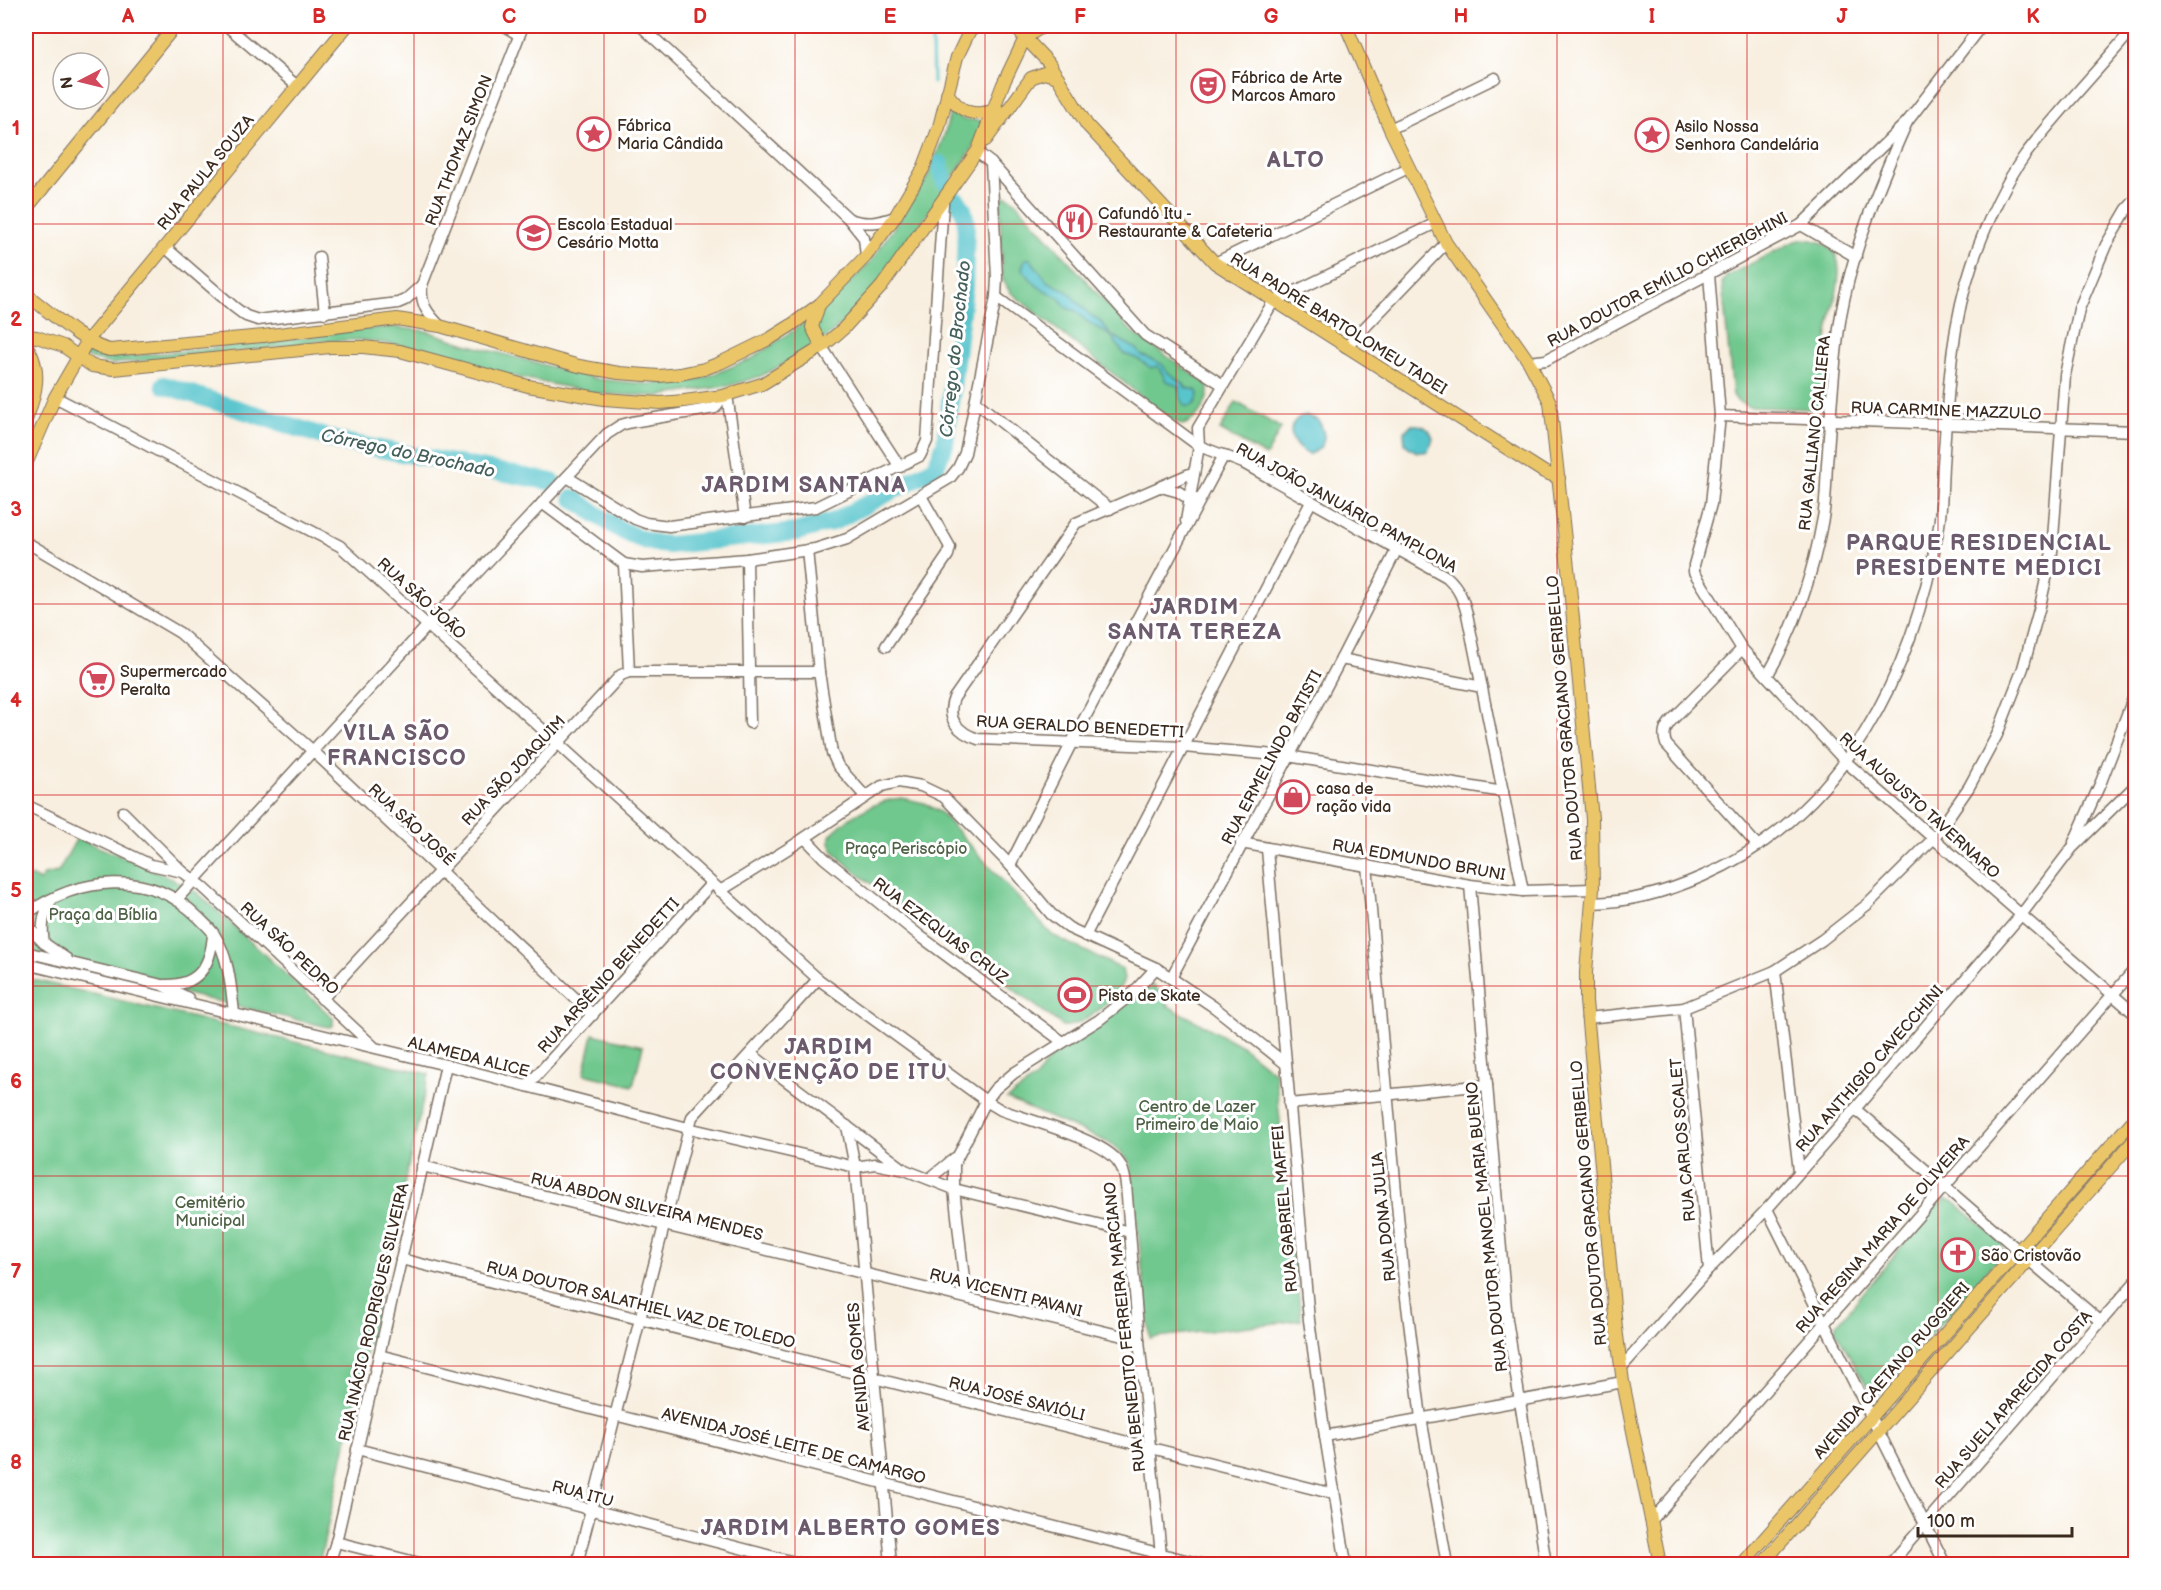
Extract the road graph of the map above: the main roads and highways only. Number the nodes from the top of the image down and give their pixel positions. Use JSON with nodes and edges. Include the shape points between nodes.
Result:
{"nodes":[{"id":1,"x":175,"y":26,"type":"edge"},
{"id":2,"x":347,"y":26,"type":"edge"},
{"id":3,"x":1014,"y":26,"type":"edge"},
{"id":4,"x":1043,"y":26,"type":"edge"},
{"id":5,"x":1346,"y":26,"type":"edge"},
{"id":6,"x":973,"y":28,"type":"edge"},
{"id":7,"x":1025,"y":38,"type":"junction"},
{"id":8,"x":1058,"y":77,"type":"junction"},
{"id":9,"x":947,"y":93,"type":"junction"},
{"id":10,"x":1013,"y":104,"type":"junction"},
{"id":11,"x":993,"y":111,"type":"junction"},
{"id":12,"x":977,"y":151,"type":"junction"},
{"id":13,"x":26,"y":208,"type":"edge"},
{"id":14,"x":26,"y":294,"type":"edge"},
{"id":15,"x":820,"y":304,"type":"junction"},
{"id":16,"x":26,"y":336,"type":"edge"},
{"id":17,"x":88,"y":340,"type":"junction"},
{"id":18,"x":26,"y":345,"type":"edge"},
{"id":19,"x":822,"y":347,"type":"junction"},
{"id":20,"x":77,"y":357,"type":"junction"},
{"id":21,"x":27,"y":415,"type":"edge"},
{"id":22,"x":26,"y":464,"type":"edge"},
{"id":23,"x":1559,"y":478,"type":"junction"},
{"id":24,"x":2136,"y":1117,"type":"edge"},
{"id":25,"x":2136,"y":1138,"type":"edge"},
{"id":26,"x":1660,"y":1564,"type":"edge"},
{"id":27,"x":1742,"y":1564,"type":"edge"},
{"id":28,"x":1761,"y":1564,"type":"edge"}],
"edges":[{"from":1,"to":13,"type":"main road"},
{"from":2,"to":17,"type":"main road","name":"RUA PAULA SOUZA"},
{"from":3,"to":7,"type":"main road","name":"RUA PADRE BARTOLOMEU TADEI"},
{"from":4,"to":7,"type":"main road"},
{"from":5,"to":23,"type":"main road","name":"RUA DOUTOR GRACIANO GERIBELLO","via":[[1390,129],[1446,243],[1529,362],[1550,402]]},
{"from":6,"to":9,"type":"main road","via":[[957,57]]},
{"from":7,"to":8,"type":"main road","name":"RUA PADRE BARTOLOMEU TADEI"},
{"from":7,"to":11,"type":"main road"},
{"from":8,"to":10,"type":"main road","via":[[1034,75]]},
{"from":8,"to":23,"type":"main road","name":"RUA PADRE BARTOLOMEU TADEI","via":[[1087,125],[1215,263]]},
{"from":9,"to":11,"type":"main road","via":[[965,112]]},
{"from":9,"to":15,"type":"main road","via":[[930,153],[895,217],[866,256]]},
{"from":10,"to":11,"type":"main road"},
{"from":10,"to":12,"type":"main road"},
{"from":11,"to":12,"type":"main road"},
{"from":12,"to":19,"type":"main road","via":[[866,306]]},
{"from":14,"to":17,"type":"main road"},
{"from":15,"to":17,"type":"main road","via":[[771,338],[729,359],[704,369],[659,376],[596,370],[413,320],[384,319],[117,350],[102,349]]},
{"from":15,"to":19,"type":"main road","via":[[812,327]]},
{"from":16,"to":20,"type":"main road","via":[[63,346]]},
{"from":17,"to":20,"type":"main road","name":"RUA PAULA SOUZA"},
{"from":18,"to":21,"type":"main road","via":[[37,376],[36,392]]},
{"from":19,"to":20,"type":"main road","via":[[776,377],[744,391],[660,403],[604,399],[528,386],[400,351],[363,347],[330,347],[127,369],[92,366]]},
{"from":20,"to":22,"type":"main road","name":"RUA PAULA SOUZA"},
{"from":23,"to":26,"type":"main road","name":"RUA DOUTOR GRACIANO GERIBELLO","via":[[1593,843],[1587,1018],[1621,1368]]},
{"from":24,"to":27,"type":"main road","name":"AVENIDA CAETANO RUGGIERI"},
{"from":25,"to":28,"type":"main road","name":"AVENIDA CAETANO RUGGIERI"}]}
